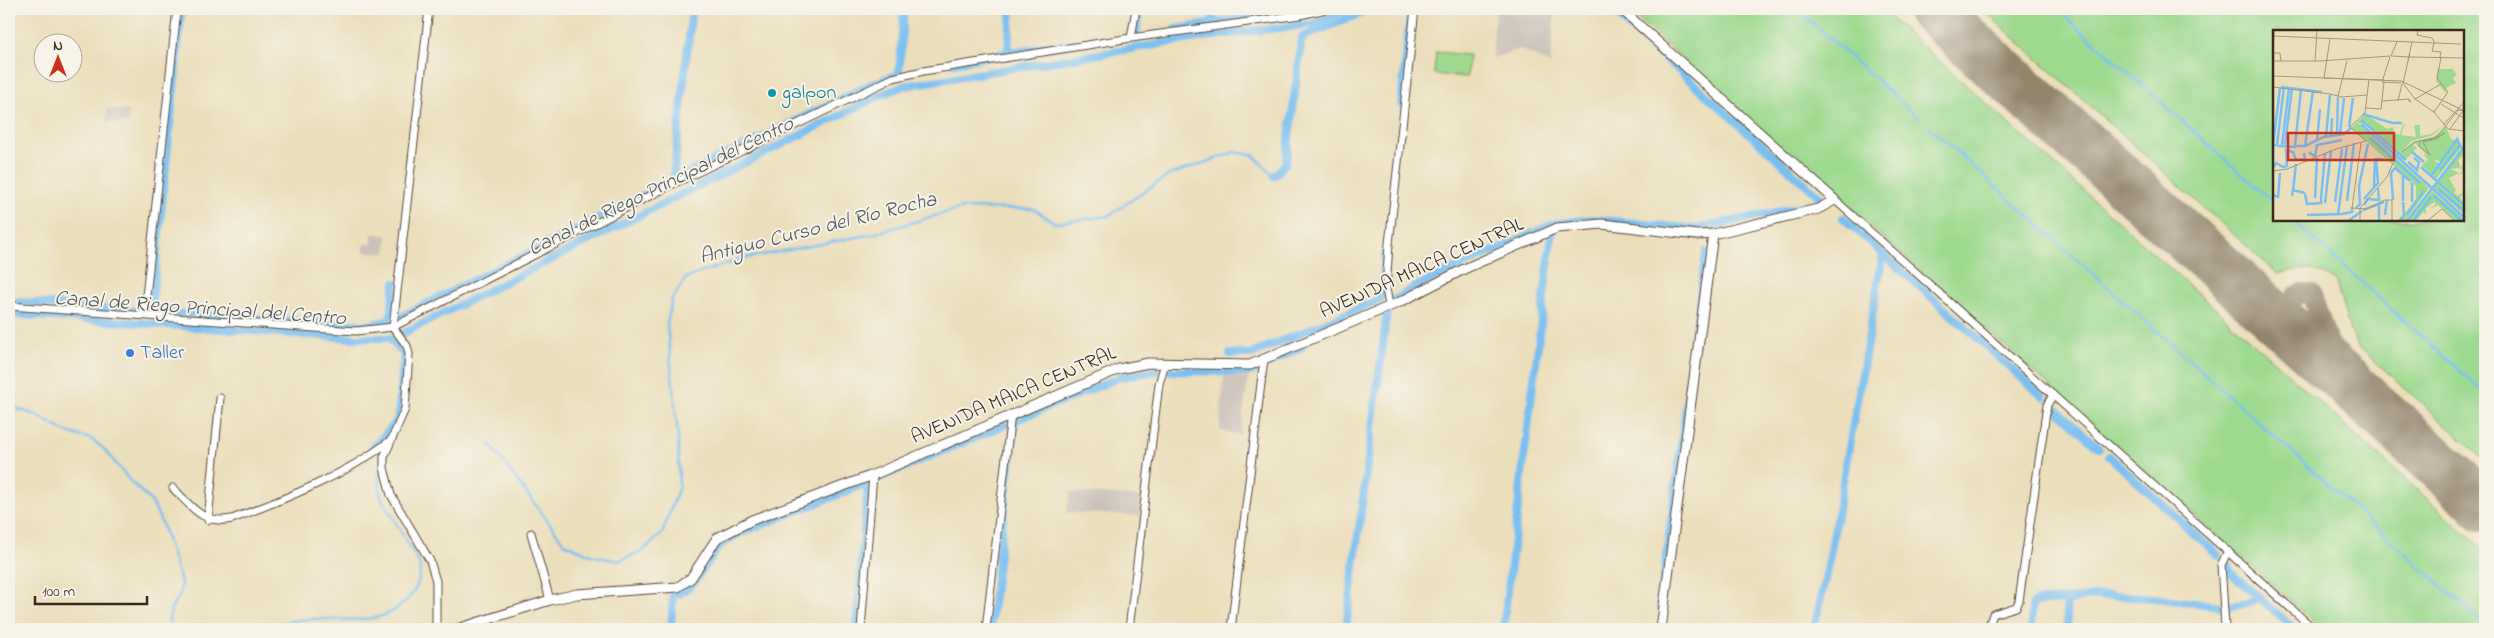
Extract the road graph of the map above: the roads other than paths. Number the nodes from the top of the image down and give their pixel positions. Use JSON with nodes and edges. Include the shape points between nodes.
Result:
{"nodes":[{"id":1,"x":177,"y":9,"type":"edge"},
{"id":2,"x":429,"y":9,"type":"edge"},
{"id":3,"x":1136,"y":9,"type":"edge"},
{"id":4,"x":1326,"y":9,"type":"edge"},
{"id":5,"x":1415,"y":9,"type":"edge"},
{"id":6,"x":1621,"y":9,"type":"edge"},
{"id":7,"x":1132,"y":38,"type":"junction"},
{"id":8,"x":1834,"y":200,"type":"junction"},
{"id":9,"x":1713,"y":234,"type":"junction"},
{"id":10,"x":1389,"y":305,"type":"junction"},
{"id":11,"x":9,"y":306,"type":"edge"},
{"id":12,"x":144,"y":315,"type":"junction"},
{"id":13,"x":393,"y":327,"type":"junction"},
{"id":14,"x":1264,"y":359,"type":"junction"},
{"id":15,"x":1165,"y":363,"type":"junction"},
{"id":16,"x":2053,"y":395,"type":"junction"},
{"id":17,"x":220,"y":398,"type":"dead end"},
{"id":18,"x":1011,"y":414,"type":"junction"},
{"id":19,"x":393,"y":439,"type":"junction"},
{"id":20,"x":873,"y":475,"type":"junction"},
{"id":21,"x":173,"y":488,"type":"dead end"},
{"id":22,"x":208,"y":520,"type":"junction"},
{"id":23,"x":531,"y":532,"type":"dead end"},
{"id":24,"x":2228,"y":551,"type":"junction"},
{"id":25,"x":550,"y":600,"type":"junction"},
{"id":26,"x":2225,"y":626,"type":"dead end"},
{"id":27,"x":436,"y":629,"type":"edge"},
{"id":28,"x":457,"y":629,"type":"edge"},
{"id":29,"x":861,"y":629,"type":"edge"},
{"id":30,"x":986,"y":629,"type":"edge"},
{"id":31,"x":1130,"y":629,"type":"edge"},
{"id":32,"x":1231,"y":629,"type":"edge"},
{"id":33,"x":1661,"y":629,"type":"edge"},
{"id":34,"x":1988,"y":629,"type":"edge"},
{"id":35,"x":2314,"y":629,"type":"edge"}],
"edges":[{"from":1,"to":12,"type":"street"},
{"from":2,"to":13,"type":"street"},
{"from":3,"to":7,"type":"street"},
{"from":4,"to":7,"type":"street"},
{"from":5,"to":10,"type":"street","via":[[1389,244],[1386,289]]},
{"from":6,"to":8,"type":"street"},
{"from":7,"to":13,"type":"street","via":[[893,78],[673,184]]},
{"from":8,"to":9,"type":"street","name":"AVENIDA MAICA CENTRAL","via":[[1818,209]]},
{"from":8,"to":16,"type":"street"},
{"from":9,"to":10,"type":"street","name":"AVENIDA MAICA CENTRAL","via":[[1696,235],[1602,224],[1558,228]]},
{"from":9,"to":33,"type":"street"},
{"from":10,"to":14,"type":"street","name":"AVENIDA MAICA CENTRAL"},
{"from":11,"to":12,"type":"street"},
{"from":12,"to":13,"type":"street","via":[[356,331]]},
{"from":13,"to":19,"type":"street","via":[[409,354],[405,409]]},
{"from":14,"to":15,"type":"street","name":"AVENIDA MAICA CENTRAL","via":[[1239,366]]},
{"from":14,"to":32,"type":"street"},
{"from":15,"to":18,"type":"street","name":"AVENIDA MAICA CENTRAL","via":[[1119,369]]},
{"from":15,"to":31,"type":"street"},
{"from":16,"to":24,"type":"street"},
{"from":16,"to":34,"type":"street","via":[[2047,405],[2019,601],[2016,607],[1993,614]]},
{"from":17,"to":22,"type":"street"},
{"from":18,"to":20,"type":"street","name":"AVENIDA MAICA CENTRAL"},
{"from":18,"to":30,"type":"street"},
{"from":19,"to":22,"type":"street","via":[[376,452],[289,496],[232,519]]},
{"from":19,"to":27,"type":"street","via":[[384,457],[386,480],[400,513],[430,561],[436,581]]},
{"from":20,"to":25,"type":"street","name":"AVENIDA MAICA CENTRAL","via":[[752,520],[717,538],[691,578],[678,588],[596,592]]},
{"from":20,"to":29,"type":"street"},
{"from":21,"to":22,"type":"street"},
{"from":23,"to":25,"type":"street"},
{"from":24,"to":26,"type":"street","via":[[2221,565]]},
{"from":24,"to":35,"type":"street"},
{"from":25,"to":28,"type":"street","name":"AVENIDA MAICA CENTRAL"}]}
